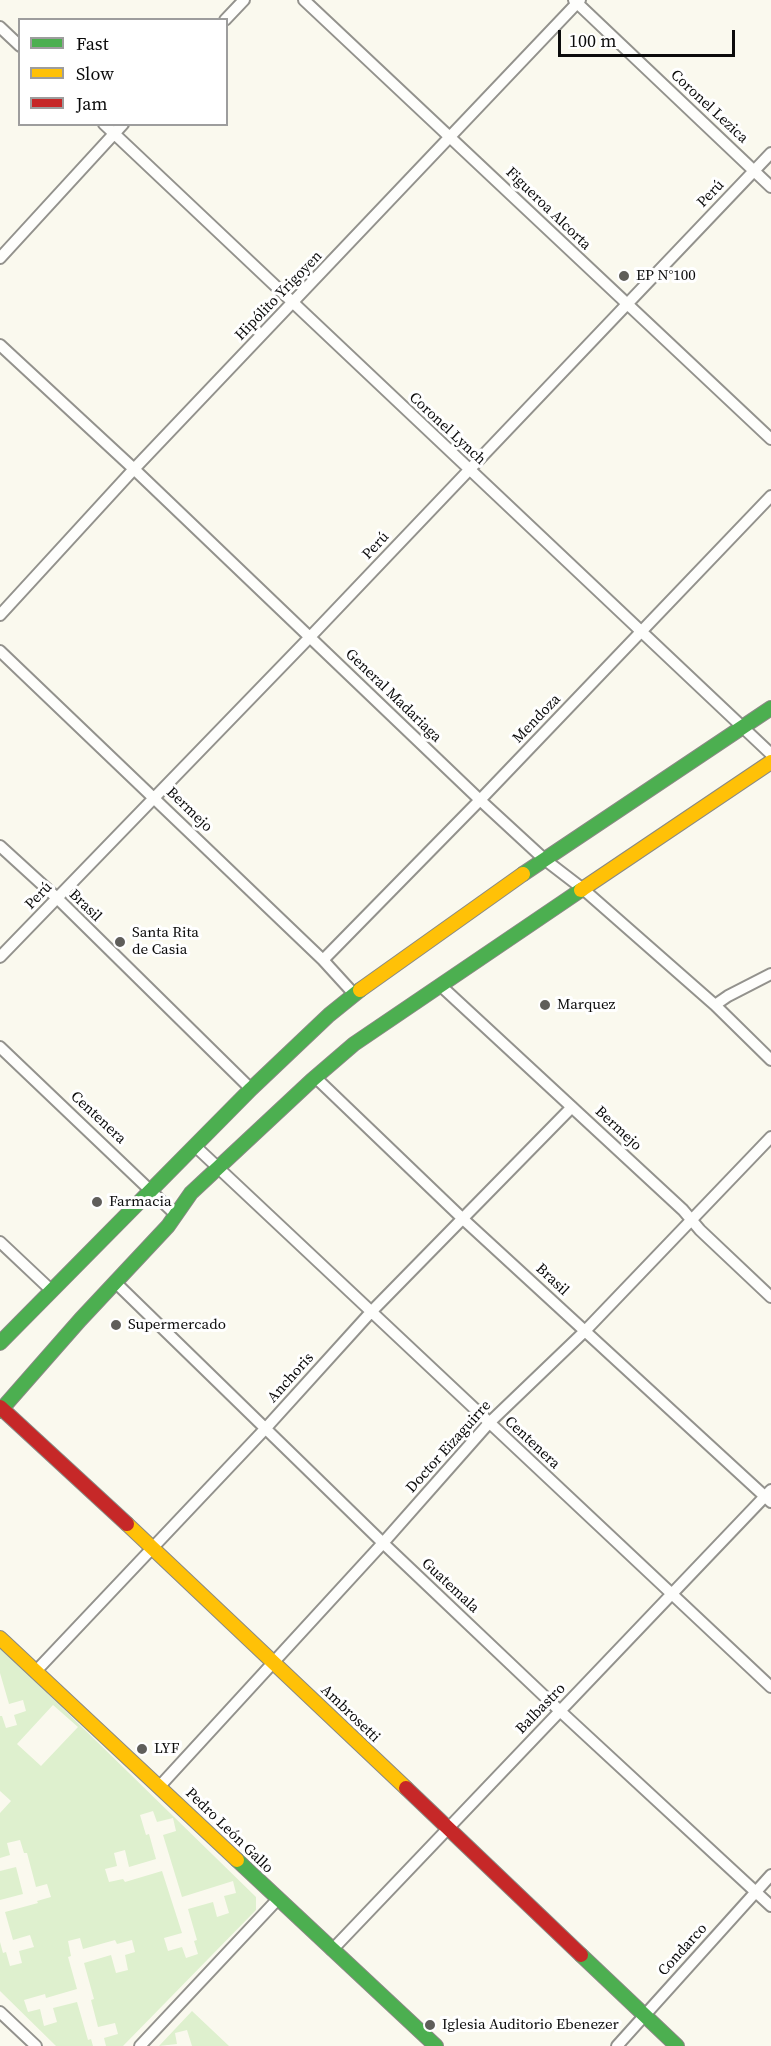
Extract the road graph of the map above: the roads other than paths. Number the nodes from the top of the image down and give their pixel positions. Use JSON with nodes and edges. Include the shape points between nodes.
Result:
{"nodes":[{"id":1,"x":244,"y":0,"type":"edge"},
{"id":2,"x":304,"y":0,"type":"edge"},
{"id":3,"x":577,"y":1,"type":"edge"},
{"id":4,"x":227,"y":18,"type":"edge"},
{"id":5,"x":0,"y":27,"type":"edge"},
{"id":6,"x":18,"y":44,"type":"edge"},
{"id":7,"x":106,"y":126,"type":"edge"},
{"id":8,"x":121,"y":126,"type":"edge"},
{"id":9,"x":114,"y":134,"type":"junction"},
{"id":10,"x":451,"y":136,"type":"junction"},
{"id":11,"x":771,"y":153,"type":"edge"},
{"id":12,"x":754,"y":171,"type":"junction"},
{"id":13,"x":771,"y":187,"type":"edge"},
{"id":14,"x":0,"y":258,"type":"edge"},
{"id":15,"x":293,"y":303,"type":"junction"},
{"id":16,"x":627,"y":304,"type":"junction"},
{"id":17,"x":0,"y":345,"type":"edge"},
{"id":18,"x":771,"y":439,"type":"edge"},
{"id":19,"x":469,"y":469,"type":"junction"},
{"id":20,"x":134,"y":470,"type":"junction"},
{"id":21,"x":771,"y":496,"type":"edge"},
{"id":22,"x":0,"y":615,"type":"edge"},
{"id":23,"x":642,"y":631,"type":"junction"},
{"id":24,"x":310,"y":637,"type":"junction"},
{"id":25,"x":0,"y":651,"type":"edge"},
{"id":26,"x":771,"y":708,"type":"edge"},
{"id":27,"x":744,"y":727,"type":"junction"},
{"id":28,"x":771,"y":754,"type":"edge"},
{"id":29,"x":771,"y":762,"type":"edge"},
{"id":30,"x":154,"y":797,"type":"junction"},
{"id":31,"x":480,"y":800,"type":"junction"},
{"id":32,"x":0,"y":846,"type":"edge"},
{"id":33,"x":544,"y":859,"type":"junction"},
{"id":34,"x":583,"y":889,"type":"junction"},
{"id":35,"x":57,"y":898,"type":"junction"},
{"id":36,"x":0,"y":957,"type":"edge"},
{"id":37,"x":323,"y":960,"type":"junction"},
{"id":38,"x":771,"y":974,"type":"edge"},
{"id":39,"x":441,"y":986,"type":"junction"},
{"id":40,"x":354,"y":994,"type":"junction"},
{"id":41,"x":715,"y":1005,"type":"junction"},
{"id":42,"x":0,"y":1047,"type":"edge"},
{"id":43,"x":771,"y":1060,"type":"edge"},
{"id":44,"x":315,"y":1077,"type":"junction"},
{"id":45,"x":251,"y":1089,"type":"junction"},
{"id":46,"x":572,"y":1107,"type":"junction"},
{"id":47,"x":771,"y":1137,"type":"edge"},
{"id":48,"x":195,"y":1146,"type":"junction"},
{"id":49,"x":219,"y":1168,"type":"junction"},
{"id":50,"x":151,"y":1189,"type":"junction"},
{"id":51,"x":174,"y":1213,"type":"junction"},
{"id":52,"x":463,"y":1219,"type":"junction"},
{"id":53,"x":692,"y":1221,"type":"junction"},
{"id":54,"x":0,"y":1242,"type":"edge"},
{"id":55,"x":115,"y":1282,"type":"junction"},
{"id":56,"x":51,"y":1290,"type":"junction"},
{"id":57,"x":771,"y":1297,"type":"edge"},
{"id":58,"x":371,"y":1312,"type":"junction"},
{"id":59,"x":585,"y":1331,"type":"junction"},
{"id":60,"x":0,"y":1343,"type":"edge"},
{"id":61,"x":1,"y":1408,"type":"edge"},
{"id":62,"x":489,"y":1423,"type":"junction"},
{"id":63,"x":265,"y":1429,"type":"junction"},
{"id":64,"x":769,"y":1496,"type":"edge"},
{"id":65,"x":383,"y":1544,"type":"junction"},
{"id":66,"x":152,"y":1547,"type":"junction"},
{"id":67,"x":671,"y":1593,"type":"junction"},
{"id":68,"x":0,"y":1638,"type":"edge"},
{"id":69,"x":273,"y":1662,"type":"junction"},
{"id":70,"x":36,"y":1671,"type":"junction"},
{"id":71,"x":771,"y":1687,"type":"edge"},
{"id":72,"x":560,"y":1711,"type":"junction"},
{"id":73,"x":159,"y":1787,"type":"junction"},
{"id":74,"x":447,"y":1829,"type":"junction"},
{"id":75,"x":771,"y":1875,"type":"edge"},
{"id":76,"x":756,"y":1891,"type":"junction"},
{"id":77,"x":278,"y":1900,"type":"junction"},
{"id":78,"x":771,"y":1906,"type":"edge"},
{"id":79,"x":332,"y":1950,"type":"junction"},
{"id":80,"x":0,"y":2012,"type":"edge"},
{"id":81,"x":645,"y":2015,"type":"junction"},
{"id":82,"x":36,"y":2046,"type":"edge"},
{"id":83,"x":140,"y":2046,"type":"edge"},
{"id":84,"x":436,"y":2046,"type":"edge"},
{"id":85,"x":617,"y":2046,"type":"edge"},
{"id":86,"x":677,"y":2046,"type":"edge"}],
"edges":[{"from":1,"to":4,"type":"street"},
{"from":2,"to":10,"type":"street","name":"Figueroa Alcorta"},
{"from":3,"to":10,"type":"street","name":"Hipólito Yrigoyen"},
{"from":3,"to":12,"type":"street","name":"Coronel Lezica"},
{"from":5,"to":6,"type":"street"},
{"from":7,"to":9,"type":"street","name":"Coronel Lynch"},
{"from":8,"to":9,"type":"street"},
{"from":9,"to":14,"type":"street"},
{"from":9,"to":15,"type":"street","name":"Coronel Lynch"},
{"from":10,"to":15,"type":"street","name":"Hipólito Yrigoyen"},
{"from":10,"to":16,"type":"street","name":"Figueroa Alcorta"},
{"from":11,"to":12,"type":"street","name":"Perú"},
{"from":12,"to":13,"type":"street","name":"Coronel Lezica"},
{"from":12,"to":16,"type":"street","name":"Perú"},
{"from":15,"to":19,"type":"street","name":"Coronel Lynch"},
{"from":15,"to":20,"type":"street","name":"Hipólito Yrigoyen"},
{"from":16,"to":18,"type":"street","name":"Figueroa Alcorta"},
{"from":16,"to":19,"type":"street","name":"Perú"},
{"from":17,"to":20,"type":"street","name":"General Madariaga"},
{"from":19,"to":23,"type":"street","name":"Coronel Lynch"},
{"from":19,"to":24,"type":"street","name":"Perú"},
{"from":20,"to":22,"type":"street","name":"Hipólito Yrigoyen"},
{"from":20,"to":24,"type":"street","name":"General Madariaga"},
{"from":21,"to":23,"type":"street","name":"Mendoza"},
{"from":23,"to":27,"type":"street","name":"Coronel Lynch"},
{"from":23,"to":31,"type":"street","name":"Mendoza"},
{"from":24,"to":30,"type":"street","name":"Perú"},
{"from":24,"to":31,"type":"street","name":"General Madariaga"},
{"from":25,"to":30,"type":"street","name":"Bermejo"},
{"from":26,"to":27,"type":"main road"},
{"from":27,"to":28,"type":"street","name":"Coronel Lynch"},
{"from":27,"to":33,"type":"main road"},
{"from":29,"to":34,"type":"main road"},
{"from":30,"to":35,"type":"street","name":"Perú"},
{"from":30,"to":37,"type":"street","name":"Bermejo"},
{"from":31,"to":33,"type":"street","name":"General Madariaga"},
{"from":31,"to":37,"type":"street","name":"Mendoza"},
{"from":32,"to":35,"type":"street","name":"Brasil"},
{"from":33,"to":34,"type":"street","name":"General Madariaga"},
{"from":33,"to":40,"type":"main road"},
{"from":34,"to":39,"type":"main road"},
{"from":34,"to":41,"type":"street","name":"General Madariaga"},
{"from":35,"to":36,"type":"street","name":"Perú"},
{"from":35,"to":45,"type":"street","name":"Brasil"},
{"from":37,"to":40,"type":"street","name":"Bermejo"},
{"from":38,"to":41,"type":"street"},
{"from":39,"to":44,"type":"main road","via":[[354,1044]]},
{"from":39,"to":46,"type":"street","name":"Bermejo"},
{"from":40,"to":45,"type":"main road"},
{"from":41,"to":43,"type":"street","name":"General Madariaga"},
{"from":42,"to":50,"type":"street","name":"Centenera"},
{"from":44,"to":49,"type":"main road"},
{"from":44,"to":52,"type":"street","name":"Brasil"},
{"from":45,"to":48,"type":"main road"},
{"from":46,"to":52,"type":"street","name":"Anchoris"},
{"from":46,"to":53,"type":"street","name":"Bermejo"},
{"from":47,"to":53,"type":"street","name":"Doctor Eizaguirre"},
{"from":48,"to":49,"type":"street","name":"Centenera"},
{"from":48,"to":50,"type":"main road"},
{"from":49,"to":51,"type":"main road"},
{"from":49,"to":58,"type":"street","name":"Centenera"},
{"from":50,"to":51,"type":"street","name":"Centenera"},
{"from":50,"to":56,"type":"main road"},
{"from":51,"to":55,"type":"main road","via":[[168,1226]]},
{"from":52,"to":58,"type":"street","name":"Anchoris"},
{"from":52,"to":59,"type":"street","name":"Brasil"},
{"from":53,"to":57,"type":"street","name":"Bermejo"},
{"from":53,"to":59,"type":"street","name":"Doctor Eizaguirre"},
{"from":54,"to":56,"type":"street"},
{"from":55,"to":61,"type":"main road"},
{"from":55,"to":63,"type":"street","name":"Guatemala"},
{"from":56,"to":60,"type":"main road"},
{"from":58,"to":62,"type":"street","name":"Centenera"},
{"from":58,"to":63,"type":"street","name":"Anchoris"},
{"from":59,"to":62,"type":"street","name":"Doctor Eizaguirre"},
{"from":59,"to":64,"type":"street","name":"Brasil"},
{"from":61,"to":66,"type":"main road","name":"Ambrosetti"},
{"from":62,"to":65,"type":"street","name":"Doctor Eizaguirre"},
{"from":62,"to":67,"type":"street","name":"Centenera"},
{"from":63,"to":65,"type":"street","name":"Guatemala"},
{"from":63,"to":66,"type":"street","name":"Anchoris"},
{"from":64,"to":67,"type":"street","name":"Balbastro"},
{"from":65,"to":69,"type":"street","name":"Doctor Eizaguirre"},
{"from":65,"to":72,"type":"street","name":"Guatemala"},
{"from":66,"to":69,"type":"main road","name":"Ambrosetti"},
{"from":66,"to":70,"type":"street","name":"Anchoris"},
{"from":67,"to":71,"type":"street","name":"Centenera"},
{"from":67,"to":72,"type":"street","name":"Balbastro"},
{"from":68,"to":70,"type":"main road","name":"Pedro León Gallo"},
{"from":69,"to":73,"type":"street","name":"Doctor Eizaguirre"},
{"from":69,"to":74,"type":"main road","name":"Ambrosetti"},
{"from":70,"to":73,"type":"main road","name":"Pedro León Gallo"},
{"from":72,"to":74,"type":"street","name":"Balbastro"},
{"from":72,"to":76,"type":"street","name":"Guatemala"},
{"from":73,"to":77,"type":"main road","name":"Pedro León Gallo"},
{"from":74,"to":79,"type":"street","name":"Balbastro"},
{"from":74,"to":81,"type":"main road","name":"Ambrosetti"},
{"from":75,"to":76,"type":"street","name":"Condarco"},
{"from":76,"to":78,"type":"street","name":"Guatemala"},
{"from":76,"to":81,"type":"street","name":"Condarco"},
{"from":77,"to":79,"type":"main road","name":"Pedro León Gallo"},
{"from":77,"to":83,"type":"street"},
{"from":79,"to":84,"type":"main road","name":"Pedro León Gallo"},
{"from":80,"to":82,"type":"street"},
{"from":81,"to":85,"type":"street","name":"Condarco"},
{"from":81,"to":86,"type":"main road","name":"Ambrosetti"}]}
